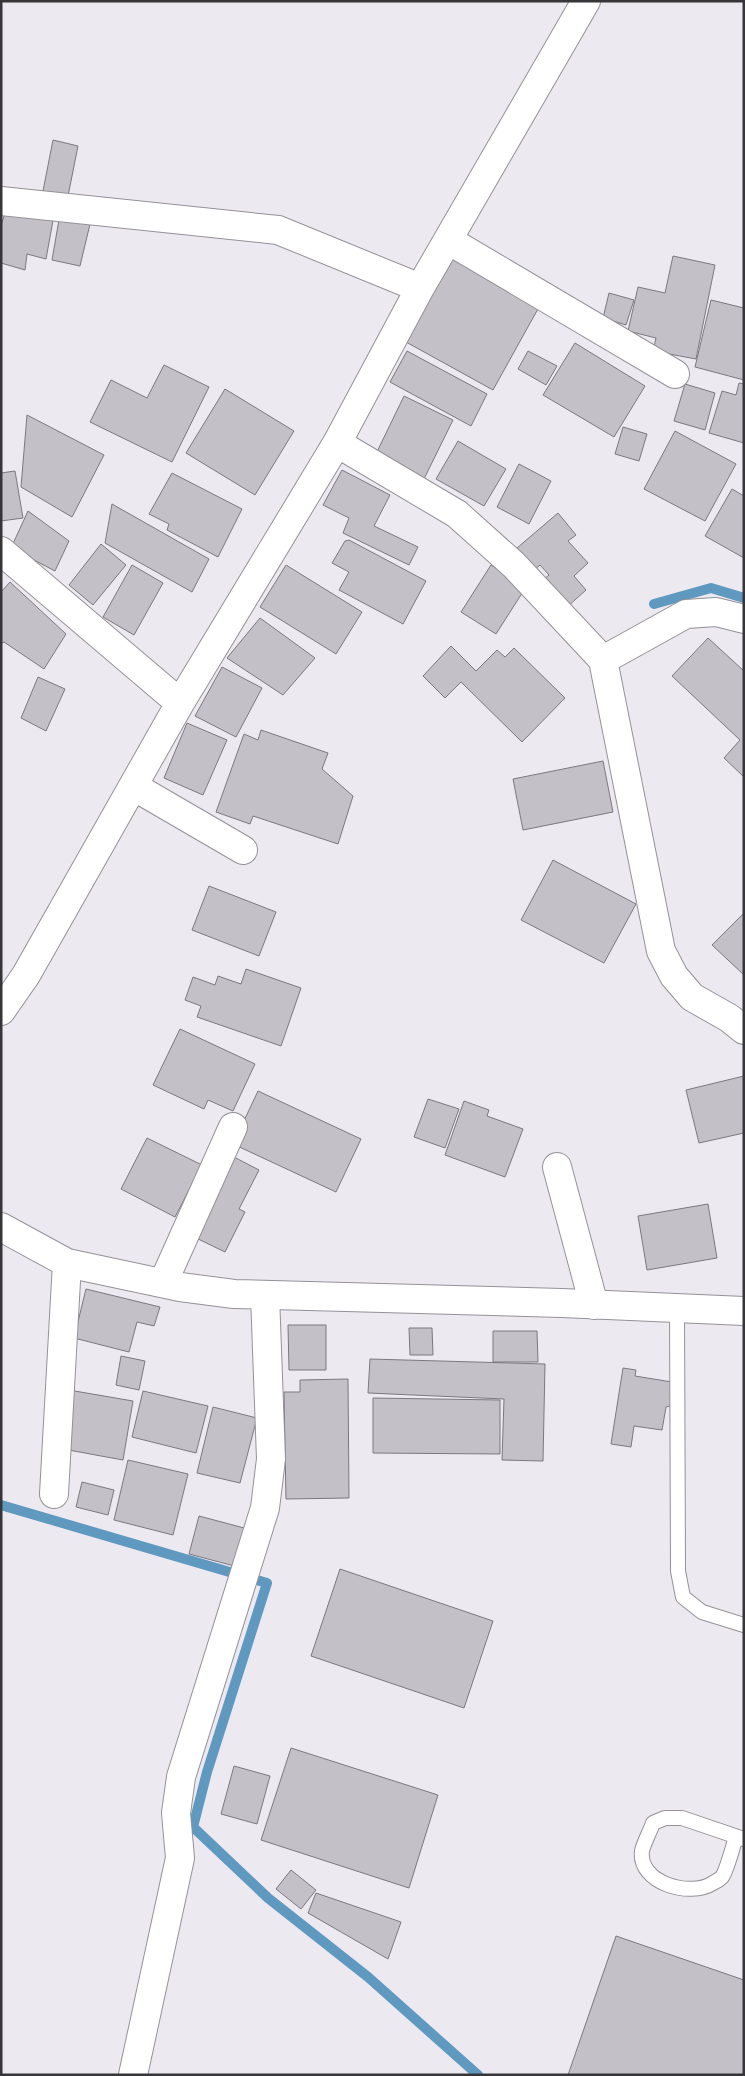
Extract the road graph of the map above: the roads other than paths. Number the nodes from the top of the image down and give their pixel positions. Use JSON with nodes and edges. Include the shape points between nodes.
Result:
{"nodes":[{"id":1,"x":586,"y":1,"type":"edge"},
{"id":2,"x":1,"y":200,"type":"edge"},
{"id":3,"x":448,"y":240,"type":"junction"},
{"id":4,"x":420,"y":288,"type":"junction"},
{"id":5,"x":675,"y":374,"type":"dead end"},
{"id":6,"x":337,"y":443,"type":"junction"},
{"id":7,"x":1,"y":551,"type":"edge"},
{"id":8,"x":744,"y":619,"type":"edge"},
{"id":9,"x":603,"y":660,"type":"junction"},
{"id":10,"x":180,"y":703,"type":"junction"},
{"id":11,"x":133,"y":786,"type":"junction"},
{"id":12,"x":243,"y":850,"type":"dead end"},
{"id":13,"x":1,"y":1011,"type":"edge"},
{"id":14,"x":744,"y":1030,"type":"edge"},
{"id":15,"x":233,"y":1127,"type":"dead end"},
{"id":16,"x":557,"y":1167,"type":"dead end"},
{"id":17,"x":1,"y":1227,"type":"edge"},
{"id":18,"x":68,"y":1263,"type":"junction"},
{"id":19,"x":163,"y":1283,"type":"junction"},
{"id":20,"x":265,"y":1295,"type":"junction"},
{"id":21,"x":594,"y":1305,"type":"junction"},
{"id":22,"x":677,"y":1308,"type":"junction"},
{"id":23,"x":744,"y":1311,"type":"edge"},
{"id":24,"x":54,"y":1494,"type":"dead end"},
{"id":25,"x":744,"y":1625,"type":"edge"},
{"id":26,"x":740,"y":1838,"type":"edge"},
{"id":27,"x":133,"y":2075,"type":"edge"}],
"edges":[{"from":1,"to":3,"type":"street"},
{"from":2,"to":4,"type":"street","via":[[278,230]]},
{"from":3,"to":4,"type":"street"},
{"from":3,"to":5,"type":"street"},
{"from":4,"to":6,"type":"street"},
{"from":6,"to":9,"type":"street","via":[[457,514],[514,565]]},
{"from":6,"to":10,"type":"street"},
{"from":7,"to":10,"type":"street"},
{"from":8,"to":9,"type":"street","via":[[716,612],[686,614]]},
{"from":9,"to":14,"type":"street","via":[[661,952],[674,976],[692,997]]},
{"from":10,"to":11,"type":"street"},
{"from":11,"to":12,"type":"street"},
{"from":11,"to":13,"type":"street","via":[[26,975]]},
{"from":15,"to":19,"type":"street"},
{"from":16,"to":21,"type":"street"},
{"from":17,"to":18,"type":"street"},
{"from":18,"to":19,"type":"street"},
{"from":18,"to":24,"type":"street"},
{"from":19,"to":20,"type":"street","via":[[234,1294]]},
{"from":20,"to":21,"type":"street"},
{"from":20,"to":27,"type":"street","via":[[271,1459],[265,1508],[181,1777],[176,1813],[180,1858]]},
{"from":21,"to":22,"type":"street"},
{"from":22,"to":23,"type":"street"},
{"from":22,"to":25,"type":"lane","via":[[678,1571],[684,1597],[702,1612]]},
{"from":26,"to":26,"type":"lane","via":[[682,1818],[665,1818],[653,1823],[642,1852],[645,1867],[656,1879],[678,1889],[707,1887],[722,1877]]}]}
